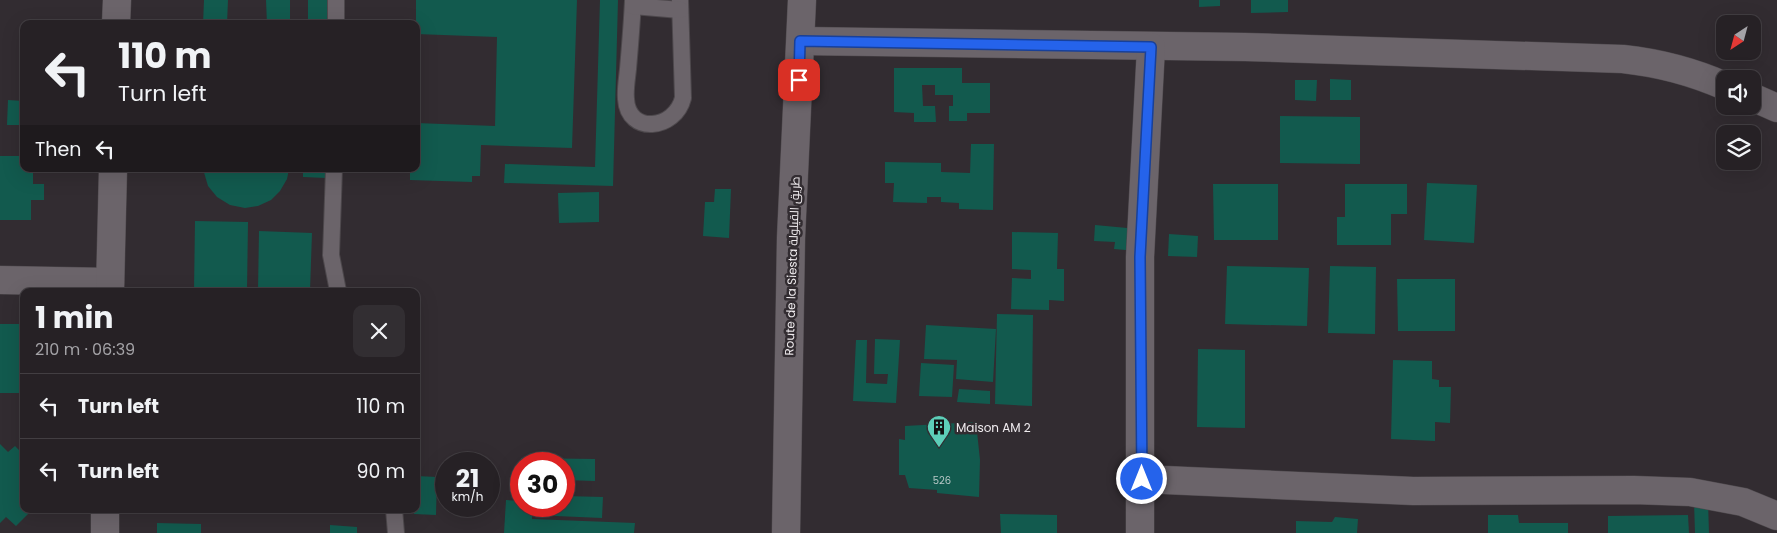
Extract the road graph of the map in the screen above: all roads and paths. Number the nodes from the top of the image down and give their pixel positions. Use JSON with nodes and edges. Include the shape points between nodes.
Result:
{"nodes":[{"id":1,"x":117,"y":0,"type":"edge"},
{"id":2,"x":336,"y":0,"type":"edge"},
{"id":3,"x":802,"y":0,"type":"edge"},
{"id":4,"x":633,"y":3,"type":"edge"},
{"id":5,"x":680,"y":5,"type":"edge"},
{"id":6,"x":116,"y":20,"type":"edge"},
{"id":7,"x":336,"y":20,"type":"edge"},
{"id":8,"x":800,"y":41,"type":"junction"},
{"id":9,"x":1151,"y":47,"type":"junction"},
{"id":10,"x":1716,"y":82,"type":"edge"},
{"id":11,"x":1761,"y":102,"type":"edge"},
{"id":12,"x":1777,"y":108,"type":"edge"},
{"id":13,"x":113,"y":172,"type":"edge"},
{"id":14,"x":334,"y":172,"type":"edge"},
{"id":15,"x":0,"y":280,"type":"edge"},
{"id":16,"x":110,"y":287,"type":"edge"},
{"id":17,"x":337,"y":288,"type":"edge"},
{"id":18,"x":1142,"y":479,"type":"junction"},
{"id":19,"x":106,"y":513,"type":"edge"},
{"id":20,"x":394,"y":513,"type":"edge"},
{"id":21,"x":1777,"y":516,"type":"edge"},
{"id":22,"x":105,"y":533,"type":"edge"},
{"id":23,"x":396,"y":533,"type":"edge"},
{"id":24,"x":786,"y":533,"type":"edge"},
{"id":25,"x":1140,"y":533,"type":"edge"}],
"edges":[{"from":1,"to":6,"type":"street"},
{"from":2,"to":7,"type":"lane"},
{"from":3,"to":8,"type":"street","name":"Route de la Siesta طريق القيلولة"},
{"from":4,"to":5,"type":"lane"},
{"from":4,"to":5,"type":"lane","via":[[626,100],[633,116],[652,124],[664,123],[681,107]]},
{"from":8,"to":9,"type":"street"},
{"from":8,"to":24,"type":"street","name":"Route de la Siesta طريق القيلولة","via":[[791,238]]},
{"from":9,"to":10,"type":"street","via":[[1623,59],[1667,65]]},
{"from":9,"to":18,"type":"street","via":[[1140,257]]},
{"from":11,"to":12,"type":"street"},
{"from":13,"to":16,"type":"street"},
{"from":14,"to":17,"type":"lane","via":[[331,255]]},
{"from":15,"to":16,"type":"street"},
{"from":18,"to":21,"type":"street","via":[[1414,491],[1690,492],[1743,502]]},
{"from":18,"to":25,"type":"street"},
{"from":19,"to":22,"type":"street"},
{"from":20,"to":23,"type":"lane"}]}
